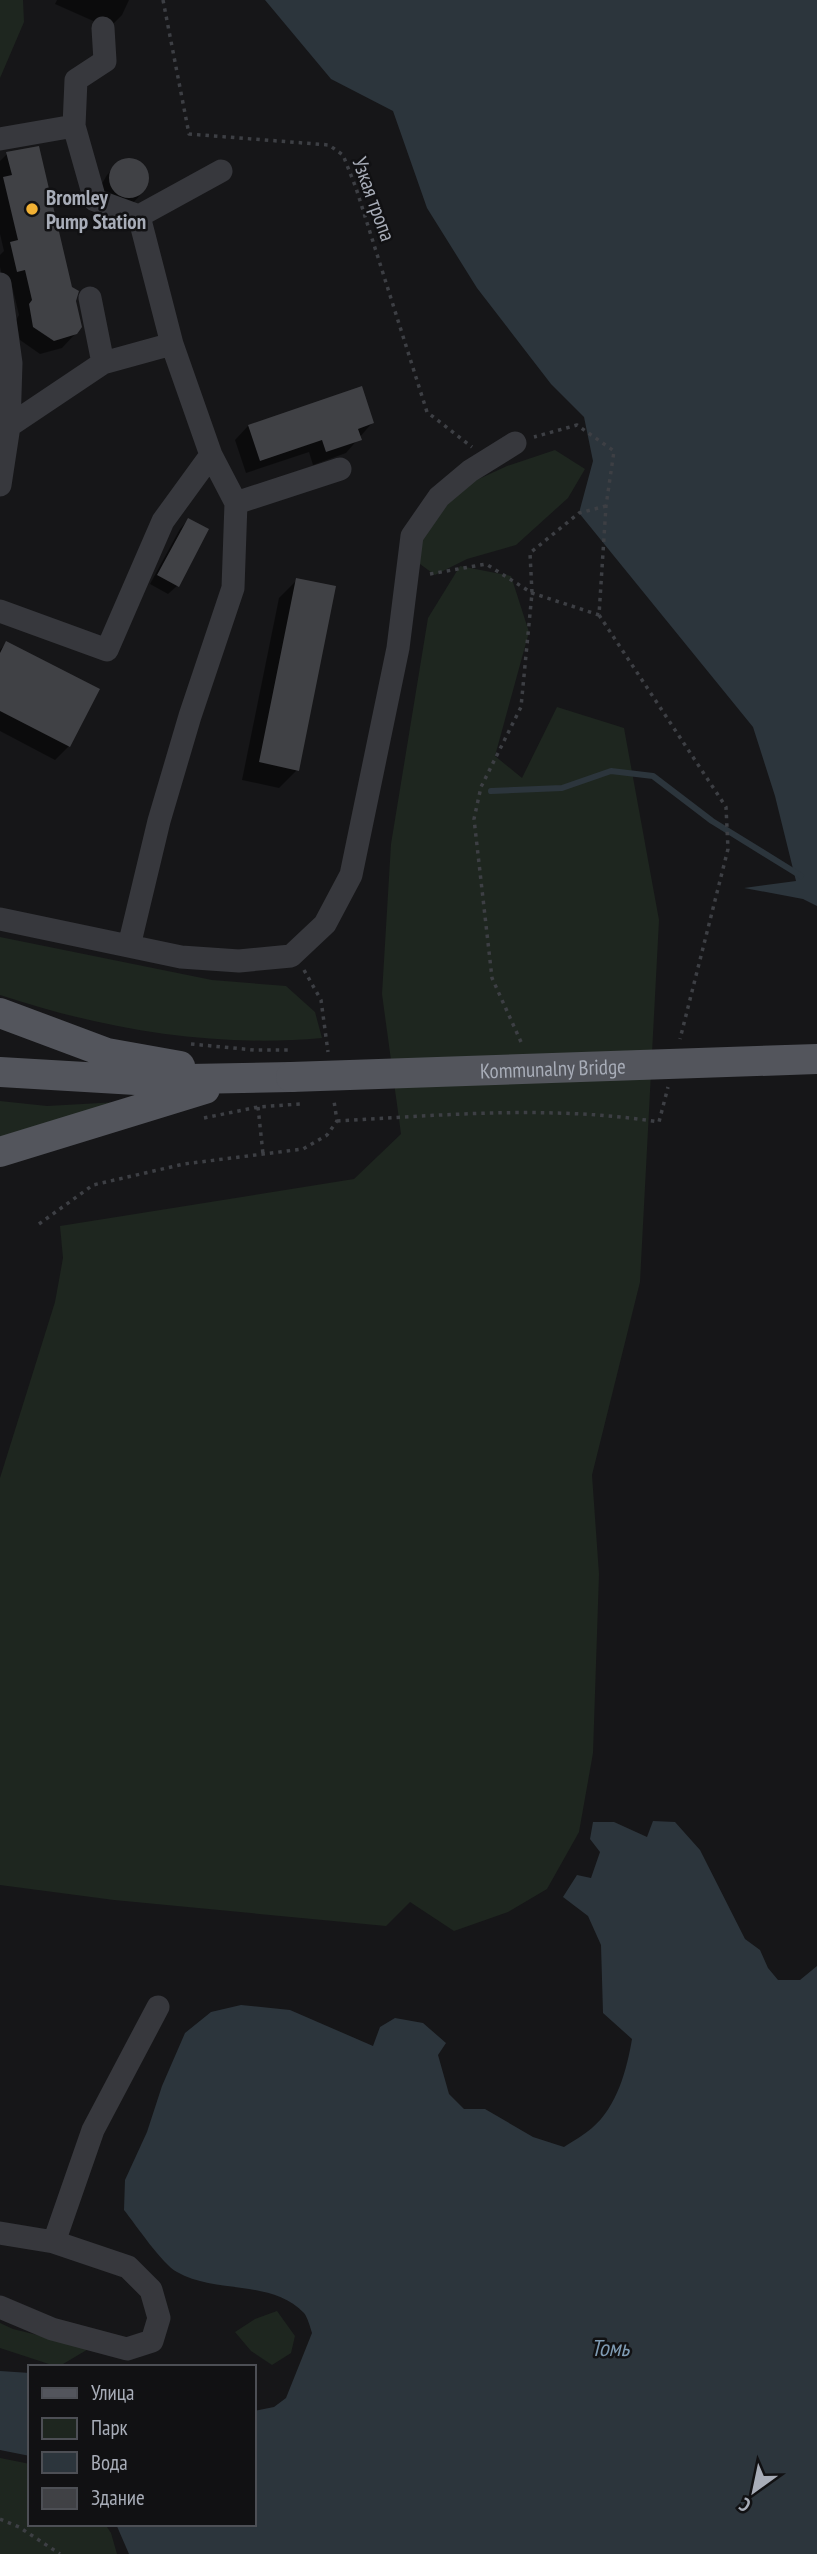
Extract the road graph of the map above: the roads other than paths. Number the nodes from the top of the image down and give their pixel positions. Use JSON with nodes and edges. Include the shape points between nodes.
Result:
{"nodes":[{"id":1,"x":103,"y":28,"type":"dead end"},
{"id":2,"x":74,"y":126,"type":"junction"},
{"id":3,"x":0,"y":139,"type":"edge"},
{"id":4,"x":221,"y":171,"type":"dead end"},
{"id":5,"x":139,"y":216,"type":"junction"},
{"id":6,"x":0,"y":284,"type":"edge"},
{"id":7,"x":90,"y":298,"type":"dead end"},
{"id":8,"x":172,"y":344,"type":"junction"},
{"id":9,"x":103,"y":363,"type":"junction"},
{"id":10,"x":9,"y":426,"type":"junction"},
{"id":11,"x":515,"y":443,"type":"road end"},
{"id":12,"x":211,"y":455,"type":"junction"},
{"id":13,"x":340,"y":469,"type":"dead end"},
{"id":14,"x":0,"y":485,"type":"edge"},
{"id":15,"x":236,"y":503,"type":"junction"},
{"id":16,"x":0,"y":611,"type":"edge"},
{"id":17,"x":0,"y":919,"type":"edge"},
{"id":18,"x":129,"y":946,"type":"junction"},
{"id":19,"x":0,"y":1013,"type":"edge"},
{"id":20,"x":817,"y":1059,"type":"edge"},
{"id":21,"x":0,"y":1072,"type":"edge"},
{"id":22,"x":246,"y":1078,"type":"junction"},
{"id":23,"x":0,"y":1152,"type":"edge"},
{"id":24,"x":158,"y":2007,"type":"dead end"},
{"id":25,"x":0,"y":2233,"type":"edge"},
{"id":26,"x":54,"y":2242,"type":"junction"},
{"id":27,"x":0,"y":2307,"type":"edge"}],
"edges":[{"from":1,"to":2,"type":"lane","via":[[105,61],[76,80]]},
{"from":2,"to":3,"type":"lane"},
{"from":2,"to":5,"type":"lane","via":[[95,200]]},
{"from":4,"to":5,"type":"lane"},
{"from":5,"to":8,"type":"lane"},
{"from":6,"to":10,"type":"lane","via":[[11,363]]},
{"from":7,"to":9,"type":"lane"},
{"from":8,"to":9,"type":"lane"},
{"from":8,"to":12,"type":"lane"},
{"from":9,"to":10,"type":"lane"},
{"from":10,"to":14,"type":"lane"},
{"from":11,"to":18,"type":"lane","via":[[439,497],[412,536],[398,648],[351,875],[325,924],[291,956],[239,961],[181,957]]},
{"from":12,"to":15,"type":"lane"},
{"from":12,"to":16,"type":"lane","via":[[163,521],[107,650]]},
{"from":13,"to":15,"type":"lane"},
{"from":15,"to":18,"type":"lane","via":[[233,587],[159,821]]},
{"from":17,"to":18,"type":"lane"},
{"from":19,"to":22,"type":"main road","via":[[107,1053]]},
{"from":20,"to":22,"type":"main road","name":"Kommunalny Bridge","bridge":true},
{"from":21,"to":22,"type":"main road","via":[[136,1080]]},
{"from":22,"to":23,"type":"main road"},
{"from":24,"to":26,"type":"lane","via":[[93,2130]]},
{"from":25,"to":26,"type":"lane"},
{"from":26,"to":27,"type":"lane","via":[[128,2267],[150,2290],[159,2318],[152,2341],[127,2349],[52,2329]]}]}
